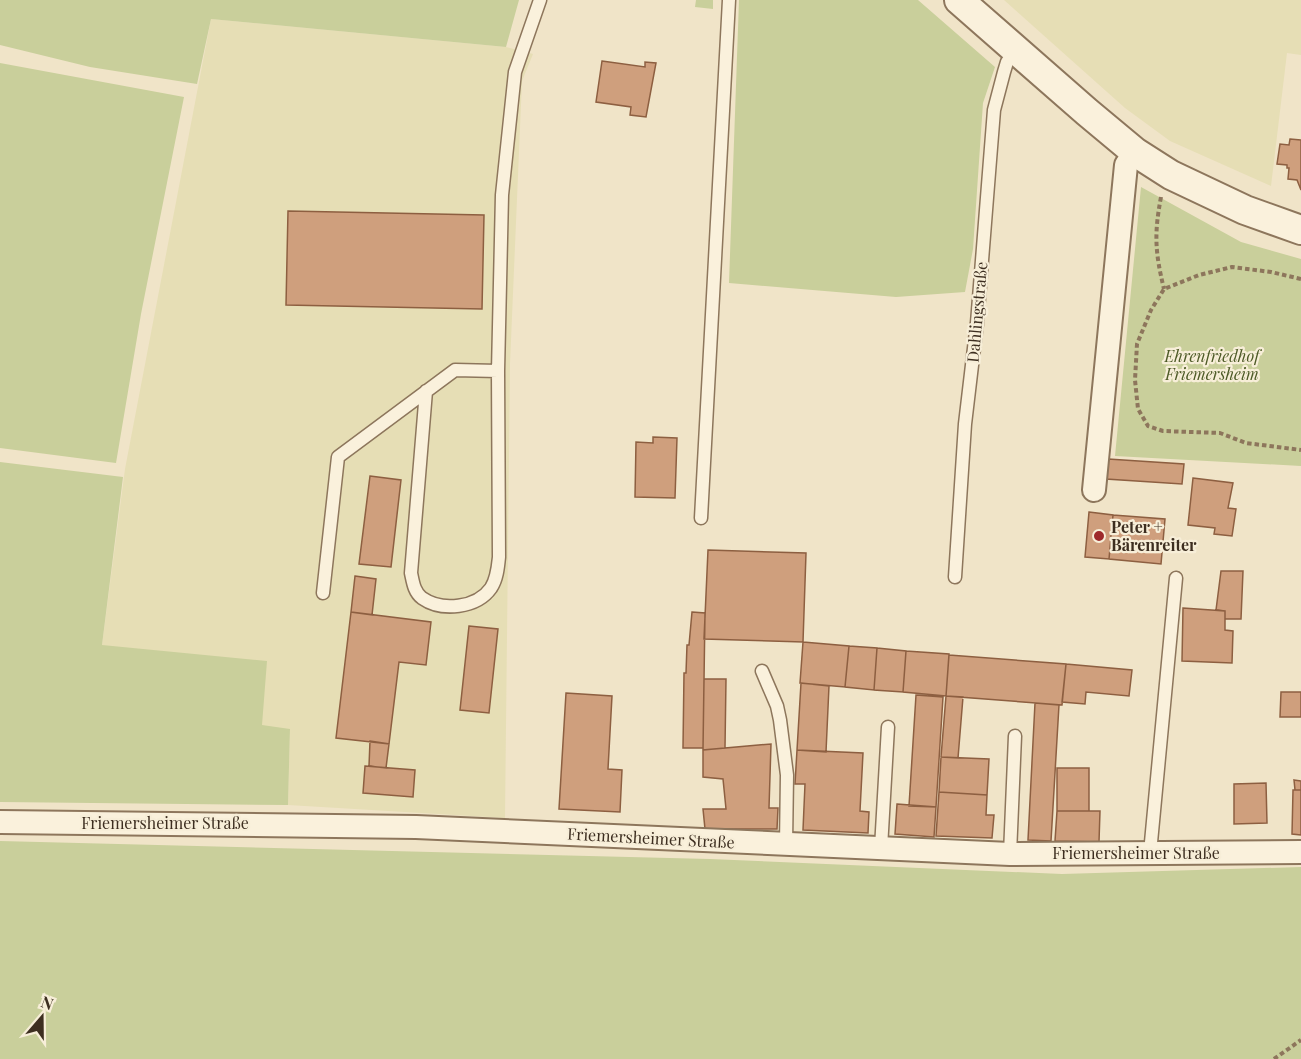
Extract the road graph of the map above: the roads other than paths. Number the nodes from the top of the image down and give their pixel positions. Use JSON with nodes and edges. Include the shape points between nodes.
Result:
{"nodes":[{"id":1,"x":540,"y":0,"type":"edge"},
{"id":2,"x":729,"y":0,"type":"edge"},
{"id":3,"x":959,"y":0,"type":"edge"},
{"id":4,"x":1016,"y":50,"type":"junction"},
{"id":5,"x":1135,"y":152,"type":"junction"},
{"id":6,"x":1301,"y":230,"type":"edge"},
{"id":7,"x":498,"y":371,"type":"junction"},
{"id":8,"x":426,"y":392,"type":"junction"},
{"id":9,"x":1094,"y":490,"type":"dead end"},
{"id":10,"x":701,"y":518,"type":"dead end"},
{"id":11,"x":955,"y":577,"type":"dead end"},
{"id":12,"x":1176,"y":578,"type":"dead end"},
{"id":13,"x":323,"y":593,"type":"dead end"},
{"id":14,"x":762,"y":671,"type":"dead end"},
{"id":15,"x":888,"y":727,"type":"dead end"},
{"id":16,"x":1015,"y":736,"type":"dead end"},
{"id":17,"x":0,"y":822,"type":"edge"},
{"id":18,"x":786,"y":844,"type":"junction"},
{"id":19,"x":881,"y":848,"type":"junction"},
{"id":20,"x":1301,"y":852,"type":"edge"},
{"id":21,"x":1150,"y":853,"type":"junction"},
{"id":22,"x":1010,"y":854,"type":"junction"}],
"edges":[{"from":1,"to":7,"type":"lane","via":[[515,72],[502,195]]},
{"from":2,"to":10,"type":"lane"},
{"from":3,"to":4,"type":"street"},
{"from":4,"to":5,"type":"street"},
{"from":4,"to":11,"type":"lane","name":"Dahlingstraße","via":[[1007,62],[994,110]]},
{"from":5,"to":6,"type":"street","via":[[1171,175],[1245,210]]},
{"from":5,"to":9,"type":"street","via":[[1126,165]]},
{"from":7,"to":8,"type":"lane","via":[[455,370]]},
{"from":7,"to":8,"type":"lane","via":[[498,564],[492,587],[469,605],[452,606],[422,598],[411,573]]},
{"from":8,"to":13,"type":"lane","via":[[338,457]]},
{"from":12,"to":21,"type":"lane"},
{"from":14,"to":18,"type":"lane","via":[[780,720],[787,775]]},
{"from":15,"to":19,"type":"lane"},
{"from":16,"to":22,"type":"lane"},
{"from":17,"to":18,"type":"street","name":"Friemersheimer Straße","via":[[416,827]]},
{"from":18,"to":19,"type":"street","name":"Friemersheimer Straße"},
{"from":19,"to":22,"type":"street","name":"Friemersheimer Straße"},
{"from":20,"to":21,"type":"street","name":"Friemersheimer Straße"},
{"from":21,"to":22,"type":"street","name":"Friemersheimer Straße"}]}
